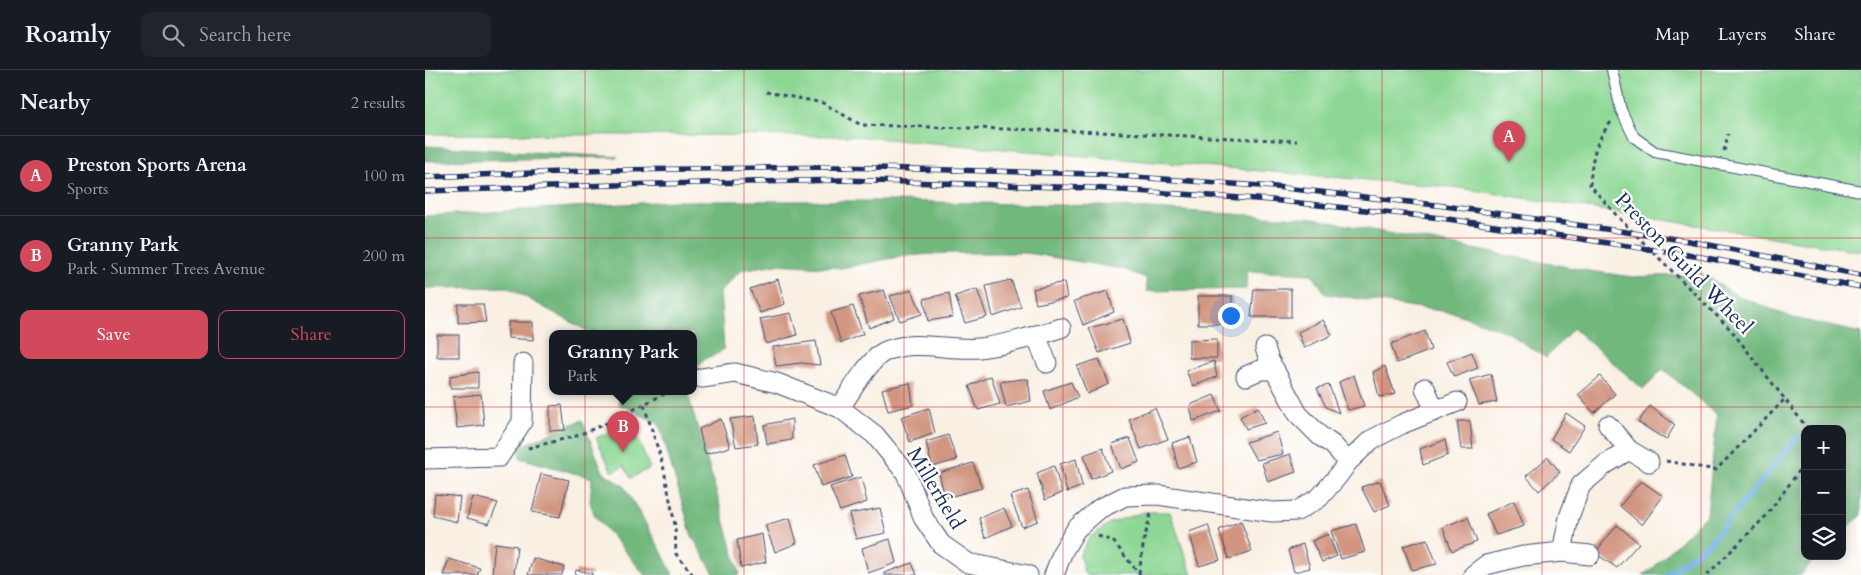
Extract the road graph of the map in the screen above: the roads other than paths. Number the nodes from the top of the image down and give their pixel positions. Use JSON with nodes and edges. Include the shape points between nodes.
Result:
{"nodes":[{"id":1,"x":1612,"y":70,"type":"edge"},
{"id":2,"x":1861,"y":191,"type":"edge"},
{"id":3,"x":1061,"y":328,"type":"dead end"},
{"id":4,"x":1036,"y":335,"type":"junction"},
{"id":5,"x":1265,"y":348,"type":"dead end"},
{"id":6,"x":523,"y":363,"type":"dead end"},
{"id":7,"x":1047,"y":363,"type":"dead end"},
{"id":8,"x":1275,"y":370,"type":"junction"},
{"id":9,"x":1246,"y":376,"type":"dead end"},
{"id":10,"x":702,"y":378,"type":"dead end"},
{"id":11,"x":1425,"y":388,"type":"dead end"},
{"id":12,"x":1457,"y":402,"type":"dead end"},
{"id":13,"x":840,"y":408,"type":"junction"},
{"id":14,"x":1435,"y":411,"type":"junction"},
{"id":15,"x":1608,"y":425,"type":"dead end"},
{"id":16,"x":1629,"y":450,"type":"junction"},
{"id":17,"x":425,"y":459,"type":"edge"},
{"id":18,"x":1347,"y":462,"type":"junction"},
{"id":19,"x":1649,"y":462,"type":"road end"},
{"id":20,"x":1561,"y":552,"type":"junction"},
{"id":21,"x":1590,"y":556,"type":"dead end"},
{"id":22,"x":965,"y":569,"type":"edge"},
{"id":23,"x":1028,"y":575,"type":"edge"},
{"id":24,"x":1054,"y":575,"type":"edge"},
{"id":25,"x":1473,"y":575,"type":"edge"}],
"edges":[{"from":1,"to":2,"type":"lane","via":[[1621,110],[1635,137],[1655,152]]},
{"from":3,"to":4,"type":"street"},
{"from":4,"to":7,"type":"street"},
{"from":4,"to":13,"type":"street","via":[[979,348],[908,345],[883,352],[861,375]]},
{"from":5,"to":8,"type":"street"},
{"from":6,"to":17,"type":"street","via":[[522,422],[499,457]]},
{"from":8,"to":9,"type":"street","via":[[1261,370]]},
{"from":8,"to":18,"type":"street","via":[[1297,414],[1333,445]]},
{"from":10,"to":13,"type":"street","name":"Millerfield","via":[[735,373],[777,383]]},
{"from":11,"to":14,"type":"street"},
{"from":12,"to":14,"type":"street"},
{"from":13,"to":22,"type":"street","name":"Millerfield","via":[[875,436],[905,473],[924,520]]},
{"from":14,"to":18,"type":"street","via":[[1371,440]]},
{"from":15,"to":16,"type":"street"},
{"from":16,"to":19,"type":"street"},
{"from":16,"to":20,"type":"street","via":[[1581,485]]},
{"from":18,"to":24,"type":"street","via":[[1319,498],[1297,511],[1272,512],[1158,495],[1125,496],[1099,509],[1076,529]]},
{"from":20,"to":21,"type":"street"},
{"from":20,"to":25,"type":"street","via":[[1523,556],[1486,565]]},
{"from":22,"to":23,"type":"street","name":"Millerfield"}]}
